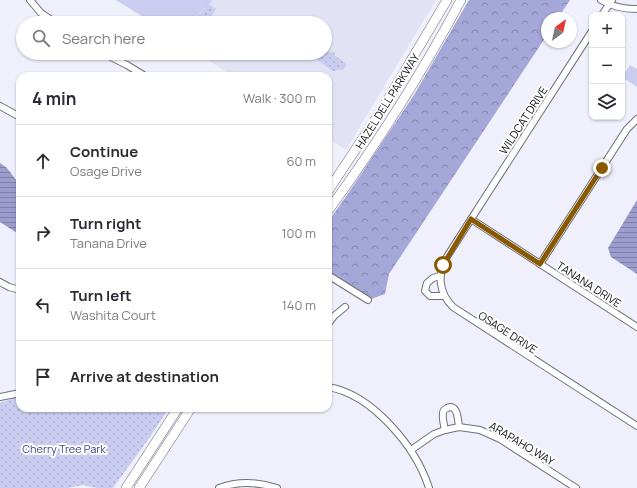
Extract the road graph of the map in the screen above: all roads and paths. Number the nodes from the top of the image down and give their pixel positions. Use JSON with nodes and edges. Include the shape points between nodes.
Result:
{"nodes":[{"id":1,"x":30,"y":0,"type":"edge"},
{"id":2,"x":448,"y":0,"type":"edge"},
{"id":3,"x":461,"y":0,"type":"edge"},
{"id":4,"x":601,"y":0,"type":"edge"},
{"id":5,"x":610,"y":2,"type":"edge"},
{"id":6,"x":637,"y":9,"type":"edge"},
{"id":7,"x":604,"y":12,"type":"edge"},
{"id":8,"x":46,"y":16,"type":"edge"},
{"id":9,"x":589,"y":36,"type":"edge"},
{"id":10,"x":118,"y":60,"type":"edge"},
{"id":11,"x":139,"y":72,"type":"edge"},
{"id":12,"x":0,"y":106,"type":"edge"},
{"id":13,"x":16,"y":115,"type":"edge"},
{"id":14,"x":637,"y":119,"type":"edge"},
{"id":15,"x":332,"y":184,"type":"edge"},
{"id":16,"x":332,"y":205,"type":"edge"},
{"id":17,"x":471,"y":219,"type":"junction"},
{"id":18,"x":540,"y":264,"type":"junction"},
{"id":19,"x":440,"y":276,"type":"junction"},
{"id":20,"x":332,"y":278,"type":"edge"},
{"id":21,"x":0,"y":282,"type":"edge"},
{"id":22,"x":16,"y":289,"type":"edge"},
{"id":23,"x":444,"y":296,"type":"junction"},
{"id":24,"x":368,"y":300,"type":"dead end"},
{"id":25,"x":345,"y":307,"type":"dead end"},
{"id":26,"x":332,"y":319,"type":"edge"},
{"id":27,"x":637,"y":327,"type":"edge"},
{"id":28,"x":332,"y":388,"type":"edge"},
{"id":29,"x":16,"y":394,"type":"edge"},
{"id":30,"x":0,"y":397,"type":"edge"},
{"id":31,"x":175,"y":412,"type":"edge"},
{"id":32,"x":188,"y":412,"type":"edge"},
{"id":33,"x":637,"y":426,"type":"edge"},
{"id":34,"x":459,"y":427,"type":"junction"},
{"id":35,"x":445,"y":430,"type":"junction"},
{"id":36,"x":411,"y":450,"type":"junction"},
{"id":37,"x":126,"y":488,"type":"edge"},
{"id":38,"x":139,"y":488,"type":"edge"},
{"id":39,"x":219,"y":488,"type":"edge"},
{"id":40,"x":277,"y":488,"type":"edge"},
{"id":41,"x":429,"y":488,"type":"edge"},
{"id":42,"x":576,"y":488,"type":"edge"}],
"edges":[{"from":1,"to":8,"type":"street"},
{"from":2,"to":15,"type":"main road","name":"HAZEL DELL PARKWAY","via":[[375,121]]},
{"from":3,"to":16,"type":"main road","name":"HAZEL DELL PARKWAY","via":[[406,94]]},
{"from":4,"to":5,"type":"street"},
{"from":5,"to":6,"type":"street","via":[[622,8]]},
{"from":5,"to":7,"type":"street"},
{"from":9,"to":17,"type":"street","name":"WILDCAT DRIVE"},
{"from":10,"to":11,"type":"street"},
{"from":12,"to":13,"type":"street"},
{"from":14,"to":18,"type":"street","via":[[627,129]]},
{"from":17,"to":18,"type":"street","name":"TANANA DRIVE"},
{"from":17,"to":19,"type":"street","via":[[445,260]]},
{"from":18,"to":27,"type":"street","name":"TANANA DRIVE"},
{"from":19,"to":23,"type":"street"},
{"from":19,"to":23,"type":"street","via":[[427,282],[425,291],[430,296]]},
{"from":20,"to":24,"type":"street"},
{"from":21,"to":22,"type":"street"},
{"from":23,"to":33,"type":"street","name":"OSAGE DRIVE","via":[[458,311]]},
{"from":25,"to":26,"type":"street"},
{"from":28,"to":36,"type":"street","via":[[347,393],[377,413]]},
{"from":29,"to":30,"type":"street"},
{"from":31,"to":37,"type":"main road"},
{"from":32,"to":38,"type":"main road"},
{"from":34,"to":35,"type":"street","name":"ARAPAHO WAY"},
{"from":34,"to":35,"type":"street","via":[[456,411],[448,408],[442,414]]},
{"from":34,"to":42,"type":"street","name":"ARAPAHO WAY","via":[[490,433]]},
{"from":35,"to":36,"type":"street","name":"ARAPAHO WAY"},
{"from":36,"to":41,"type":"street"},
{"from":39,"to":40,"type":"street","via":[[245,483]]}]}
